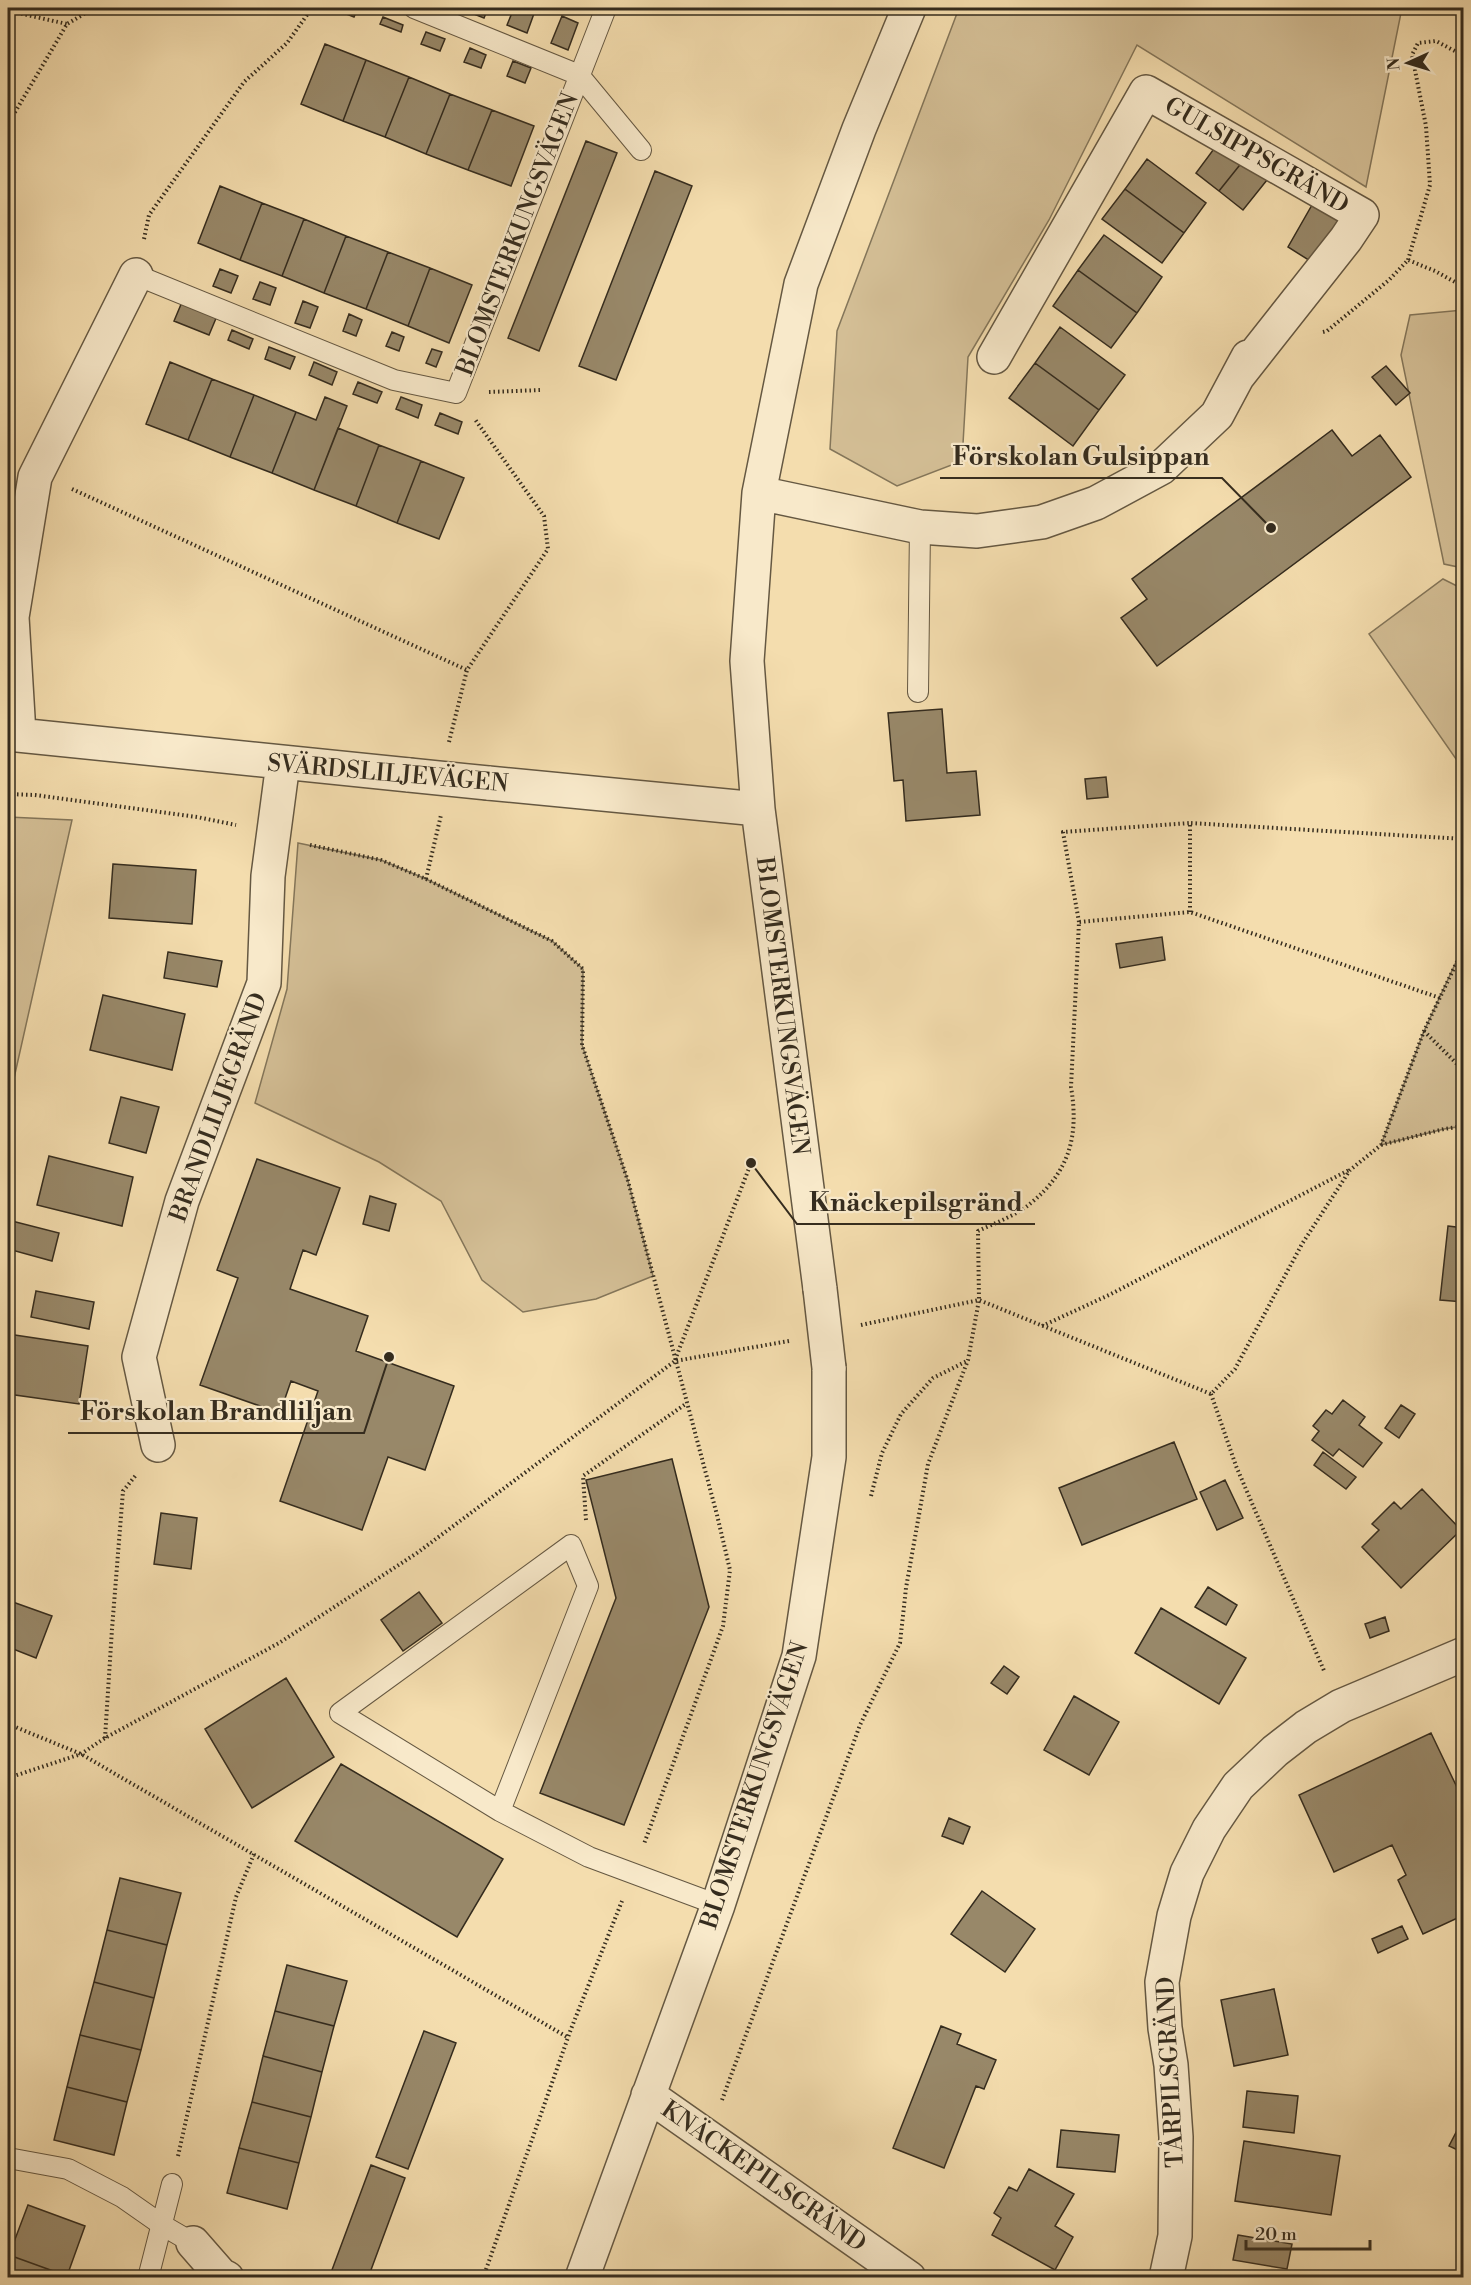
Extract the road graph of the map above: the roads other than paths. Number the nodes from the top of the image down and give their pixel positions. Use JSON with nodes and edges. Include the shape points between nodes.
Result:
{"nodes":[{"id":1,"x":414,"y":8,"type":"edge"},
{"id":2,"x":606,"y":8,"type":"edge"},
{"id":3,"x":909,"y":8,"type":"edge"},
{"id":4,"x":579,"y":75,"type":"junction"},
{"id":5,"x":641,"y":150,"type":"dead end"},
{"id":6,"x":136,"y":274,"type":"joint"},
{"id":7,"x":994,"y":357,"type":"dead end"},
{"id":8,"x":759,"y":493,"type":"junction"},
{"id":9,"x":921,"y":527,"type":"junction"},
{"id":10,"x":918,"y":692,"type":"dead end"},
{"id":11,"x":13,"y":734,"type":"edge"},
{"id":12,"x":283,"y":763,"type":"junction"},
{"id":13,"x":758,"y":809,"type":"junction"},
{"id":14,"x":158,"y":1445,"type":"road end"},
{"id":15,"x":1464,"y":1654,"type":"edge"},
{"id":16,"x":500,"y":1811,"type":"junction"},
{"id":17,"x":718,"y":1905,"type":"junction"},
{"id":18,"x":648,"y":2095,"type":"junction"},
{"id":19,"x":8,"y":2158,"type":"edge"},
{"id":20,"x":172,"y":2184,"type":"road end"},
{"id":21,"x":162,"y":2225,"type":"junction"},
{"id":22,"x":193,"y":2243,"type":"joint"},
{"id":23,"x":148,"y":2277,"type":"edge"},
{"id":24,"x":227,"y":2277,"type":"edge"},
{"id":25,"x":582,"y":2277,"type":"edge"},
{"id":26,"x":909,"y":2277,"type":"edge"},
{"id":27,"x":1166,"y":2277,"type":"edge"}],
"edges":[{"from":1,"to":4,"type":"lane","name":"BLOMSTERKUNGSVÄGEN"},
{"from":2,"to":4,"type":"lane","name":"BLOMSTERKUNGSVÄGEN"},
{"from":3,"to":8,"type":"street","name":"BLOMSTERKUNGSVÄGEN","via":[[801,284]]},
{"from":4,"to":5,"type":"lane","name":"BLOMSTERKUNGSVÄGEN"},
{"from":4,"to":6,"type":"lane","name":"BLOMSTERKUNGSVÄGEN","via":[[456,393],[394,380]]},
{"from":6,"to":11,"type":"street","name":"SVÄRDSLILJEVÄGEN","via":[[35,477],[12,617]]},
{"from":7,"to":9,"type":"street","name":"GULSIPPSGRÄND","via":[[1146,92],[1362,215],[1346,240],[1259,344],[1217,415],[1161,468],[1096,503],[1042,522],[977,531]]},
{"from":8,"to":9,"type":"street","name":"GULSIPPSGRÄND"},
{"from":8,"to":13,"type":"street","name":"BLOMSTERKUNGSVÄGEN","via":[[747,661]]},
{"from":9,"to":10,"type":"lane"},
{"from":11,"to":12,"type":"street","name":"SVÄRDSLILJEVÄGEN"},
{"from":12,"to":13,"type":"street","name":"SVÄRDSLILJEVÄGEN","bridge":true},
{"from":12,"to":14,"type":"street","name":"BRANDLILJEGRÄND","via":[[268,876],[264,983],[182,1201],[139,1357]]},
{"from":13,"to":17,"type":"street","name":"BLOMSTERKUNGSVÄGEN","bridge":true,"via":[[829,1368],[829,1458],[799,1656]]},
{"from":15,"to":27,"type":"street","name":"TÅRPILSGRÄND","via":[[1339,1707],[1306,1727],[1238,1786],[1209,1829],[1184,1884],[1166,1949],[1162,1982],[1176,2137],[1175,2236]]},
{"from":16,"to":16,"type":"lane","via":[[588,1586],[571,1545],[340,1713]]},
{"from":16,"to":17,"type":"lane","via":[[589,1857]]},
{"from":17,"to":18,"type":"street","name":"BLOMSTERKUNGSVÄGEN"},
{"from":18,"to":25,"type":"street","name":"BLOMSTERKUNGSVÄGEN"},
{"from":18,"to":26,"type":"street","name":"KNÄCKEPILSGRÄND"},
{"from":19,"to":21,"type":"lane","via":[[68,2169],[122,2197]]},
{"from":20,"to":21,"type":"lane"},
{"from":21,"to":22,"type":"lane"},
{"from":21,"to":23,"type":"lane"},
{"from":22,"to":24,"type":"street"}]}
